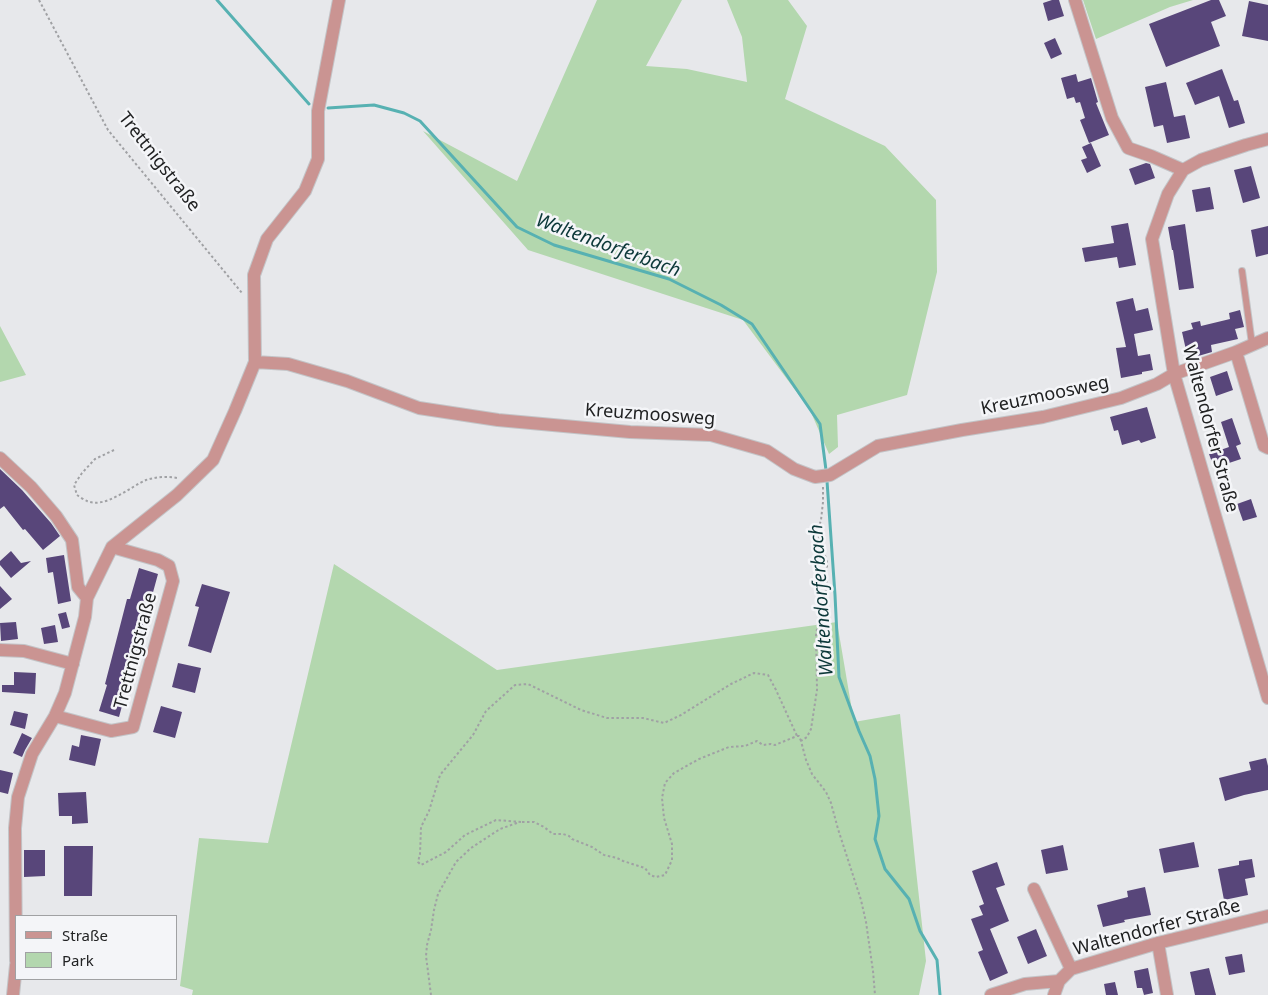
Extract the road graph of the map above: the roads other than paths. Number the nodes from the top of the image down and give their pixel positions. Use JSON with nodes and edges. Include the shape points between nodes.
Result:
{"nodes":[{"id":1,"x":339,"y":0,"type":"edge"},
{"id":2,"x":1075,"y":0,"type":"edge"},
{"id":3,"x":1268,"y":139,"type":"edge"},
{"id":4,"x":1183,"y":170,"type":"junction"},
{"id":5,"x":1242,"y":271,"type":"dead end"},
{"id":6,"x":1268,"y":338,"type":"edge"},
{"id":7,"x":1252,"y":344,"type":"junction"},
{"id":8,"x":1236,"y":352,"type":"junction"},
{"id":9,"x":255,"y":362,"type":"junction"},
{"id":10,"x":1174,"y":374,"type":"junction"},
{"id":11,"x":1268,"y":448,"type":"edge"},
{"id":12,"x":0,"y":458,"type":"edge"},
{"id":13,"x":112,"y":547,"type":"junction"},
{"id":14,"x":87,"y":598,"type":"junction"},
{"id":15,"x":0,"y":650,"type":"edge"},
{"id":16,"x":73,"y":664,"type":"junction"},
{"id":17,"x":1268,"y":698,"type":"edge"},
{"id":18,"x":56,"y":716,"type":"junction"},
{"id":19,"x":1034,"y":889,"type":"dead end"},
{"id":20,"x":16,"y":915,"type":"edge"},
{"id":21,"x":1268,"y":916,"type":"edge"},
{"id":22,"x":1158,"y":942,"type":"junction"},
{"id":23,"x":1071,"y":969,"type":"junction"},
{"id":24,"x":15,"y":975,"type":"edge"},
{"id":25,"x":1059,"y":981,"type":"junction"},
{"id":26,"x":13,"y":995,"type":"edge"},
{"id":27,"x":991,"y":995,"type":"edge"},
{"id":28,"x":1054,"y":995,"type":"edge"},
{"id":29,"x":1167,"y":995,"type":"edge"}],
"edges":[{"from":1,"to":9,"type":"street","via":[[318,111],[318,159],[304,191],[267,239],[254,275]]},
{"from":2,"to":4,"type":"street","via":[[1112,118],[1128,148]]},
{"from":3,"to":4,"type":"street","via":[[1201,160]]},
{"from":4,"to":10,"type":"street","name":"Waltendorfer Straße","via":[[1168,194],[1152,239]]},
{"from":5,"to":7,"type":"lane"},
{"from":6,"to":7,"type":"street","name":"Kreuzmoosweg"},
{"from":7,"to":8,"type":"street","name":"Kreuzmoosweg"},
{"from":8,"to":10,"type":"street","name":"Kreuzmoosweg"},
{"from":8,"to":11,"type":"street","via":[[1264,446]]},
{"from":9,"to":10,"type":"street","name":"Kreuzmoosweg","via":[[288,364],[419,408],[498,420],[630,432],[711,435],[767,451],[794,469],[816,477],[830,475],[878,446],[1044,417],[1121,398]]},
{"from":9,"to":13,"type":"street","via":[[213,460],[177,495]]},
{"from":10,"to":17,"type":"street","name":"Waltendorfer Straße"},
{"from":12,"to":14,"type":"street","via":[[30,486],[72,540],[78,587]]},
{"from":13,"to":14,"type":"street"},
{"from":13,"to":18,"type":"street","name":"Trettnigstraße","via":[[169,566],[173,581],[133,727],[111,731]]},
{"from":14,"to":16,"type":"street"},
{"from":15,"to":16,"type":"street","via":[[24,651]]},
{"from":16,"to":18,"type":"street"},
{"from":18,"to":20,"type":"street","via":[[32,754],[18,798]]},
{"from":19,"to":23,"type":"street"},
{"from":21,"to":22,"type":"street","name":"Waltendorfer Straße"},
{"from":22,"to":23,"type":"street","name":"Waltendorfer Straße"},
{"from":22,"to":29,"type":"street"},
{"from":23,"to":25,"type":"street","name":"Waltendorfer Straße"},
{"from":24,"to":26,"type":"street"},
{"from":25,"to":27,"type":"street","via":[[1025,984]]},
{"from":25,"to":28,"type":"street","name":"Waltendorfer Straße"}]}
